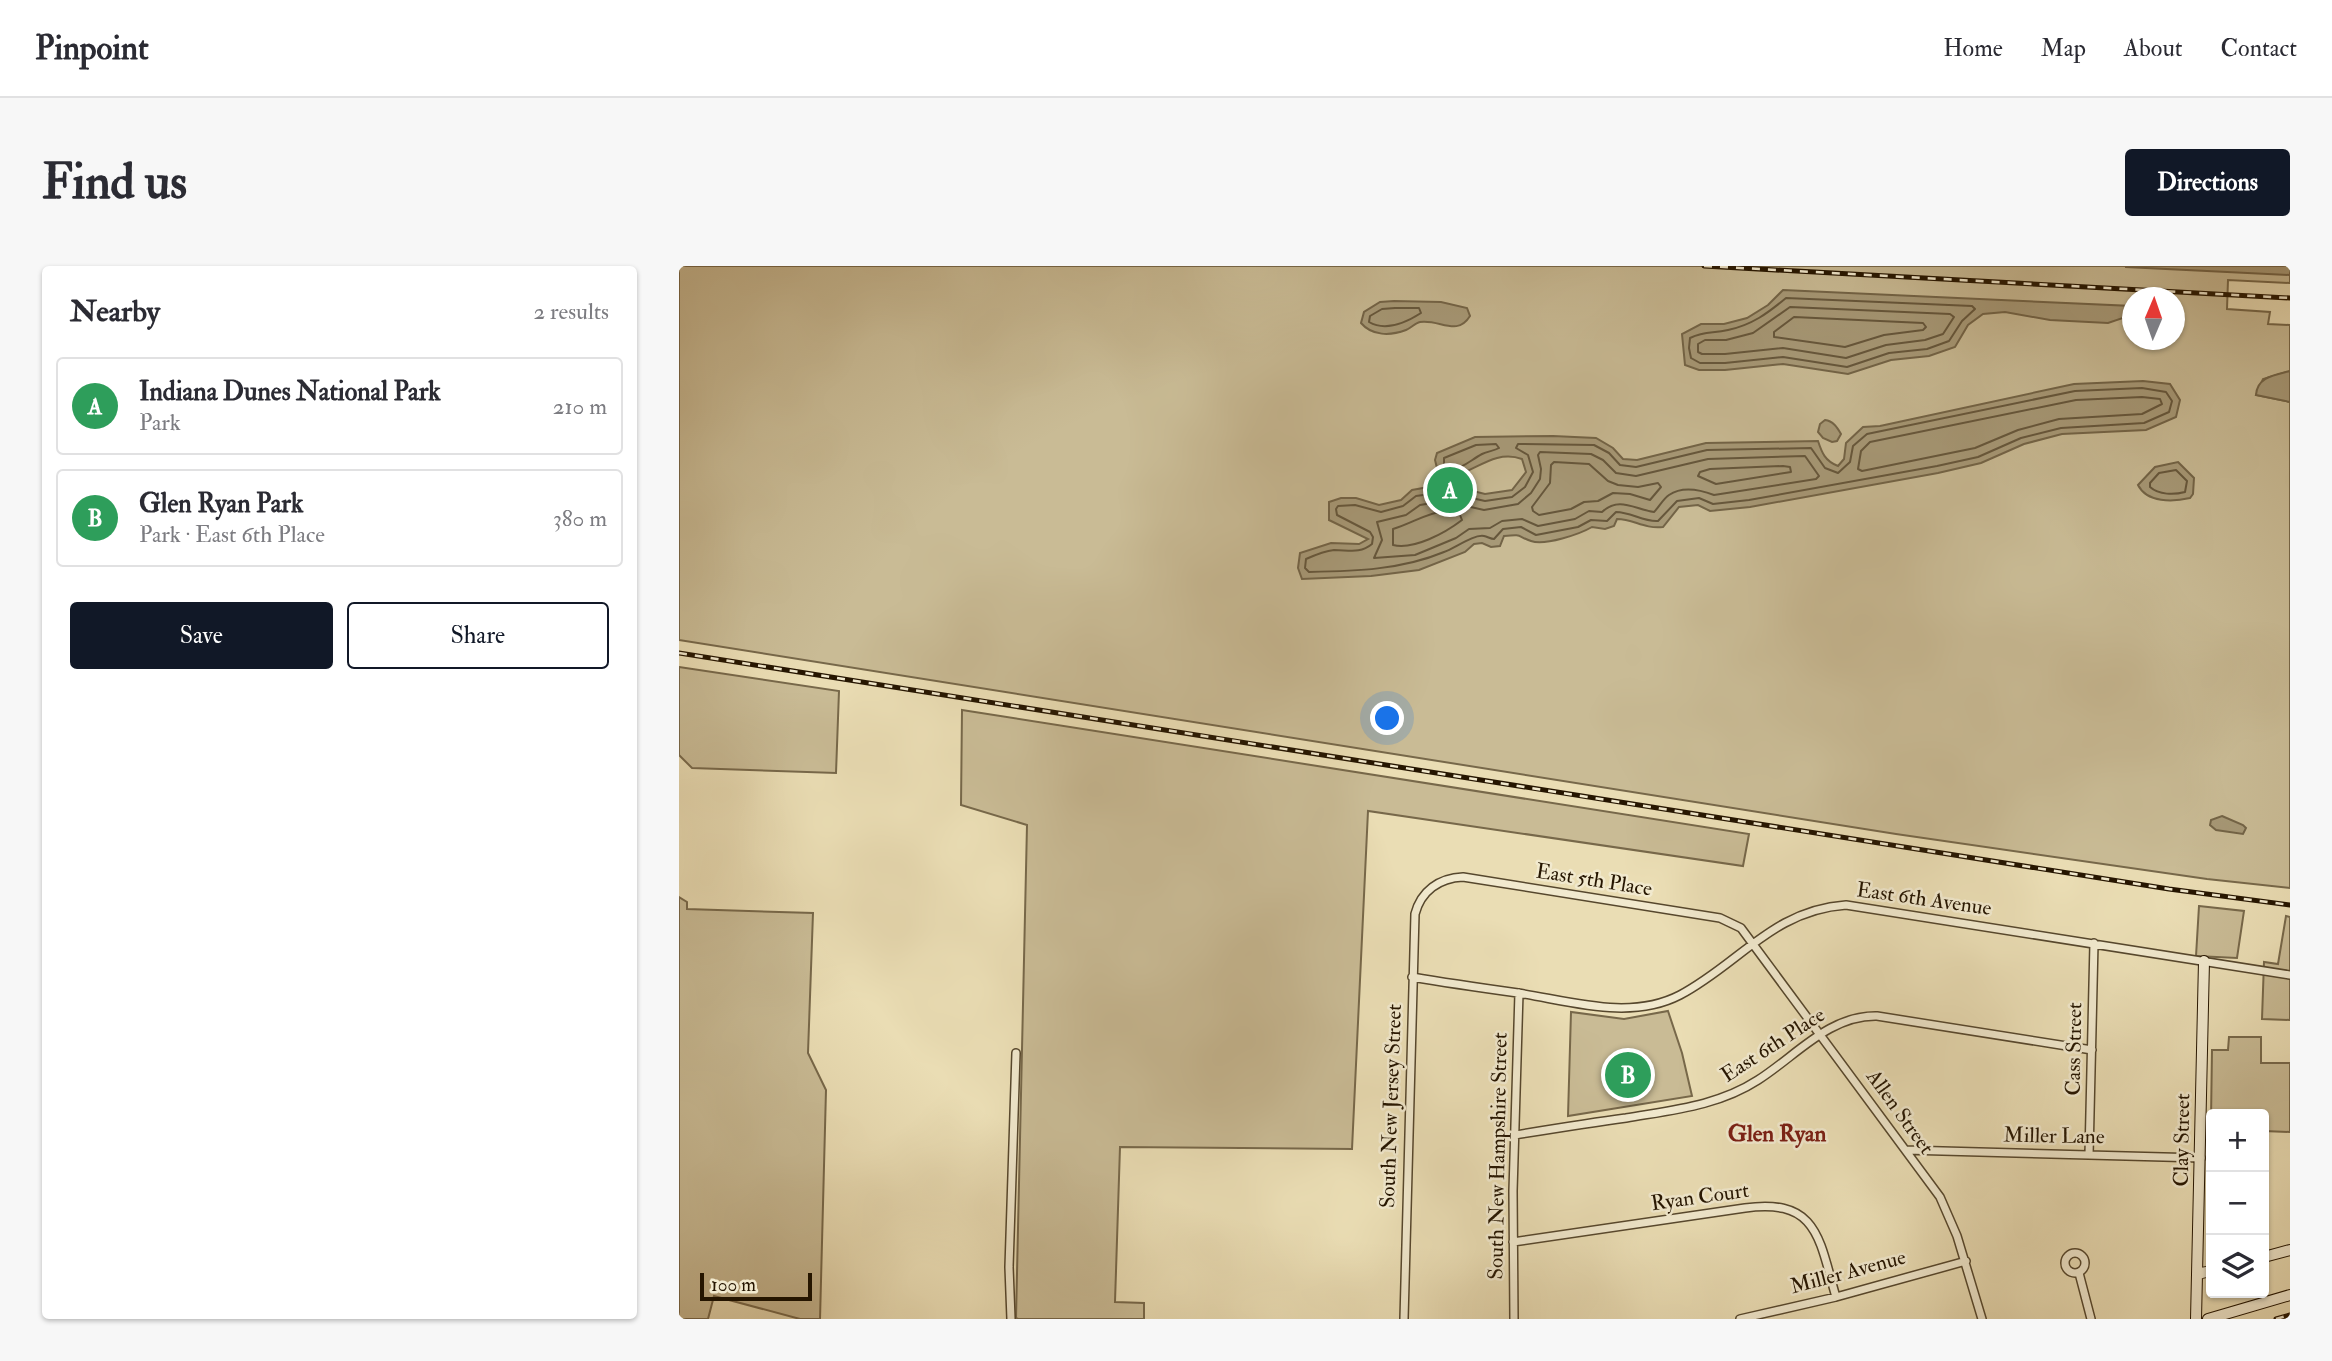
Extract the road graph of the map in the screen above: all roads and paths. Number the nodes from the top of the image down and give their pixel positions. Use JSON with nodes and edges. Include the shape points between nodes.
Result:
{"nodes":[{"id":1,"x":1424,"y":895,"type":"joint"},
{"id":2,"x":2094,"y":943,"type":"junction"},
{"id":3,"x":1753,"y":944,"type":"junction"},
{"id":4,"x":2204,"y":961,"type":"junction"},
{"id":5,"x":2290,"y":975,"type":"edge"},
{"id":6,"x":1412,"y":977,"type":"junction"},
{"id":7,"x":1519,"y":993,"type":"junction"},
{"id":8,"x":1821,"y":1034,"type":"junction"},
{"id":9,"x":2092,"y":1050,"type":"junction"},
{"id":10,"x":1016,"y":1053,"type":"dead end"},
{"id":11,"x":1515,"y":1135,"type":"junction"},
{"id":12,"x":1906,"y":1150,"type":"junction"},
{"id":13,"x":2089,"y":1155,"type":"junction"},
{"id":14,"x":2201,"y":1158,"type":"junction"},
{"id":15,"x":1513,"y":1242,"type":"junction"},
{"id":16,"x":2290,"y":1250,"type":"edge"},
{"id":17,"x":2269,"y":1256,"type":"edge"},
{"id":18,"x":1966,"y":1261,"type":"junction"},
{"id":19,"x":2206,"y":1272,"type":"edge"},
{"id":20,"x":2078,"y":1273,"type":"dead end"},
{"id":21,"x":2197,"y":1275,"type":"junction"},
{"id":22,"x":2290,"y":1295,"type":"edge"},
{"id":23,"x":1836,"y":1297,"type":"junction"},
{"id":24,"x":1011,"y":1319,"type":"edge"},
{"id":25,"x":1404,"y":1319,"type":"edge"},
{"id":26,"x":1514,"y":1319,"type":"edge"},
{"id":27,"x":1740,"y":1319,"type":"edge"},
{"id":28,"x":1982,"y":1319,"type":"edge"},
{"id":29,"x":2091,"y":1319,"type":"edge"},
{"id":30,"x":2196,"y":1319,"type":"edge"},
{"id":31,"x":2208,"y":1319,"type":"edge"}],
"edges":[{"from":1,"to":3,"type":"street","name":"East 5th Place","via":[[1446,879],[1473,878],[1720,918],[1737,924]]},
{"from":1,"to":6,"type":"street","name":"South New Jersey Street","via":[[1415,914]]},
{"from":2,"to":3,"type":"street","name":"East 6th Avenue","via":[[1846,905],[1805,912]]},
{"from":2,"to":4,"type":"street","name":"East 6th Avenue"},
{"from":2,"to":9,"type":"street","name":"Cass Street"},
{"from":3,"to":7,"type":"street","name":"East 6th Avenue","via":[[1681,995],[1649,1005],[1616,1008]]},
{"from":3,"to":8,"type":"street","name":"Allen Street"},
{"from":4,"to":5,"type":"street","name":"East 6th Avenue"},
{"from":4,"to":14,"type":"street","name":"Clay Street"},
{"from":6,"to":7,"type":"street","name":"East 6th Avenue"},
{"from":6,"to":25,"type":"street","name":"South New Jersey Street"},
{"from":7,"to":11,"type":"street","name":"South New Hampshire Street"},
{"from":8,"to":9,"type":"street","name":"East 6th Place","via":[[1843,1021],[1877,1016]]},
{"from":8,"to":11,"type":"street","name":"East 6th Place","via":[[1758,1080],[1707,1104]]},
{"from":8,"to":12,"type":"street","name":"Allen Street"},
{"from":9,"to":13,"type":"street","name":"Cass Street"},
{"from":10,"to":24,"type":"street"},
{"from":11,"to":15,"type":"street","name":"South New Hampshire Street"},
{"from":12,"to":13,"type":"street","name":"Miller Lane"},
{"from":12,"to":18,"type":"street","name":"Allen Street","via":[[1940,1197]]},
{"from":13,"to":14,"type":"street","name":"Miller Lane"},
{"from":14,"to":21,"type":"street","name":"Clay Street"},
{"from":15,"to":23,"type":"street","name":"Ryan Court","via":[[1745,1208],[1783,1207],[1797,1213],[1817,1234]]},
{"from":15,"to":26,"type":"street","name":"South New Hampshire Street"},
{"from":16,"to":17,"type":"street"},
{"from":18,"to":23,"type":"street","name":"Miller Avenue"},
{"from":18,"to":28,"type":"street","name":"Allen Street"},
{"from":19,"to":21,"type":"street"},
{"from":20,"to":29,"type":"street"},
{"from":21,"to":30,"type":"street","name":"Clay Street"},
{"from":22,"to":31,"type":"street"},
{"from":23,"to":27,"type":"street","name":"Miller Avenue"}]}
